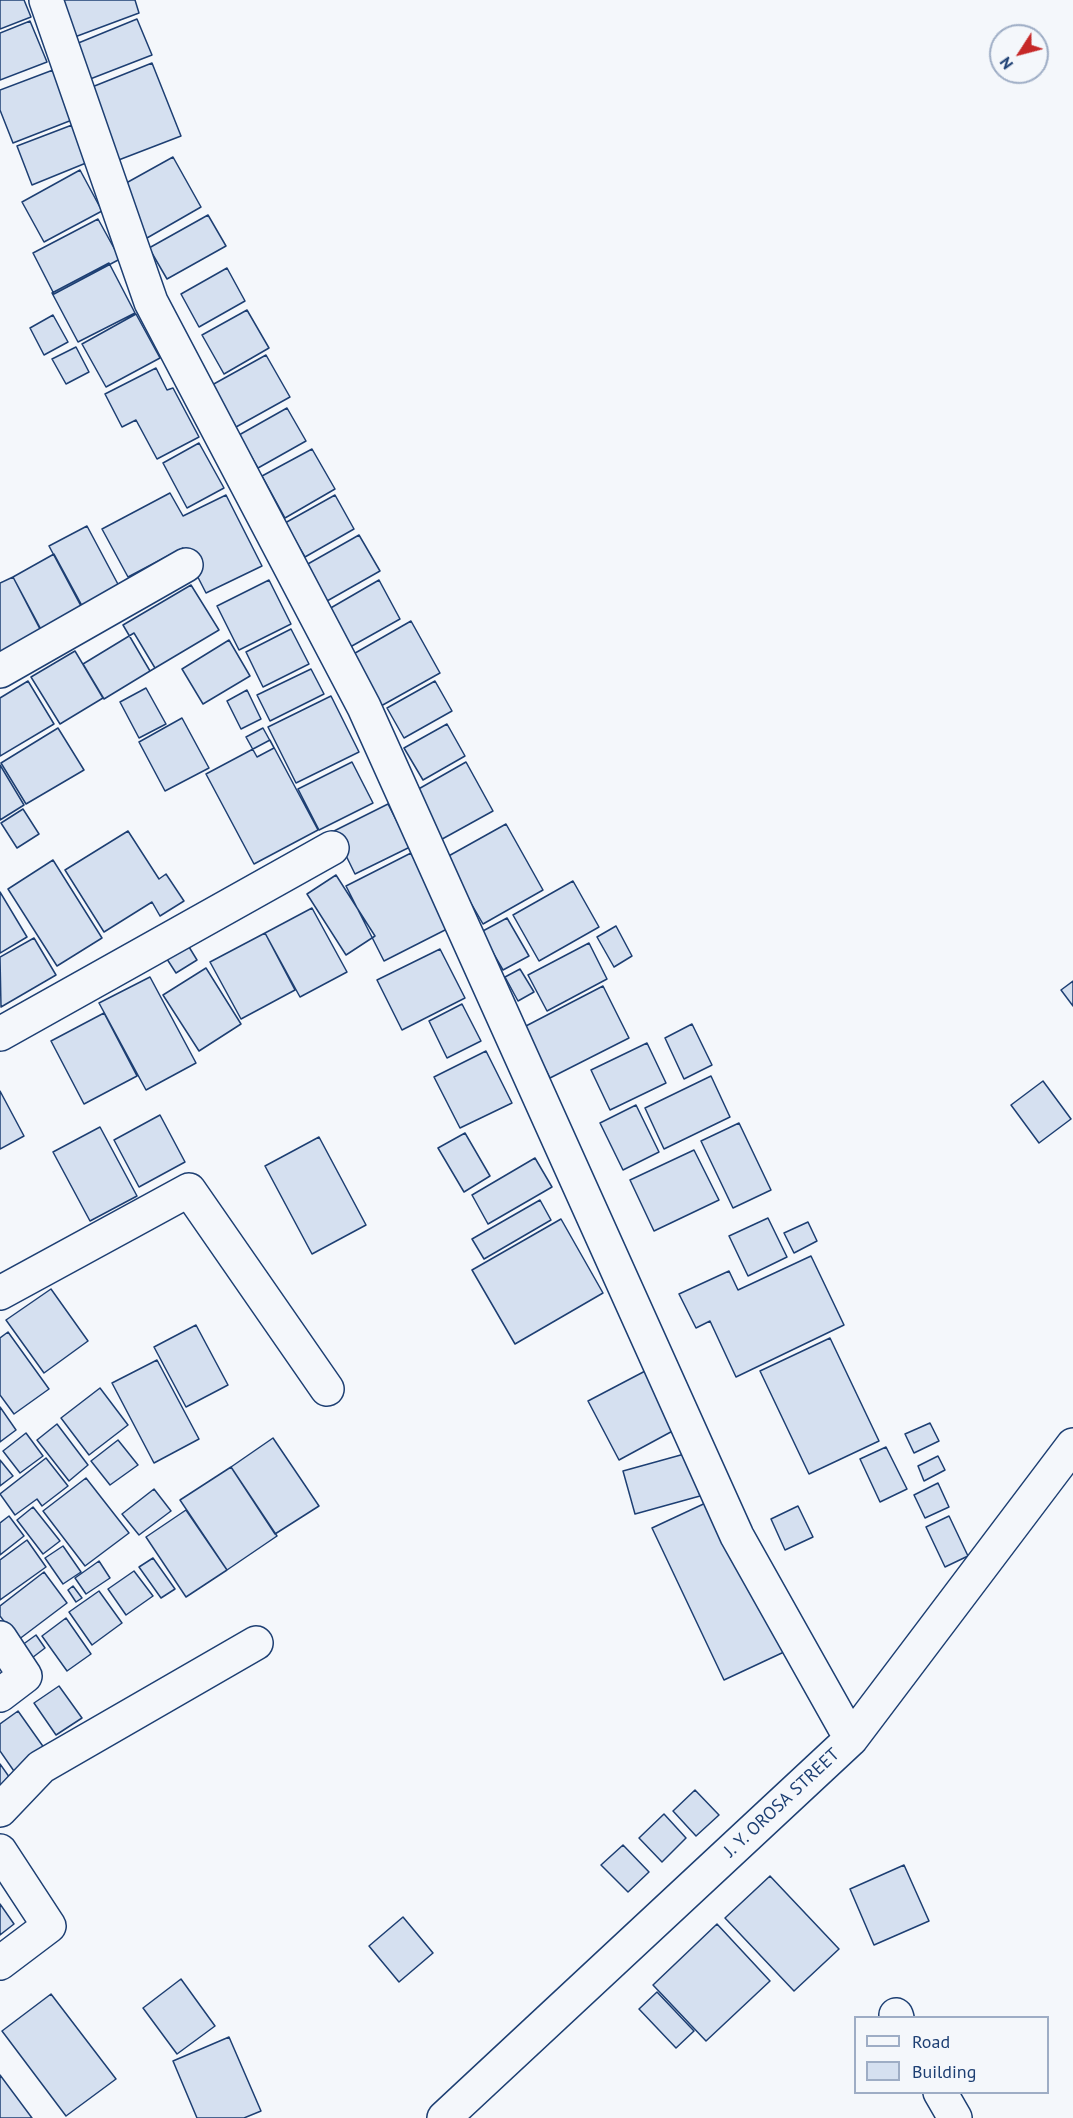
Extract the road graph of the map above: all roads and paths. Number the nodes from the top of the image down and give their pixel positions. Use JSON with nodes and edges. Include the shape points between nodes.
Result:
{"nodes":[{"id":1,"x":46,"y":0,"type":"edge"},
{"id":2,"x":186,"y":565,"type":"dead end"},
{"id":3,"x":0,"y":671,"type":"edge"},
{"id":4,"x":332,"y":848,"type":"dead end"},
{"id":5,"x":0,"y":1034,"type":"edge"},
{"id":6,"x":0,"y":1293,"type":"edge"},
{"id":7,"x":327,"y":1389,"type":"dead end"},
{"id":8,"x":1073,"y":1445,"type":"edge"},
{"id":9,"x":0,"y":1638,"type":"edge"},
{"id":10,"x":256,"y":1643,"type":"dead end"},
{"id":11,"x":0,"y":1695,"type":"edge"},
{"id":12,"x":851,"y":1739,"type":"junction"},
{"id":13,"x":0,"y":1810,"type":"edge"},
{"id":14,"x":0,"y":1851,"type":"edge"},
{"id":15,"x":0,"y":1963,"type":"edge"},
{"id":16,"x":941,"y":2094,"type":"edge"},
{"id":17,"x":444,"y":2118,"type":"edge"},
{"id":18,"x":954,"y":2118,"type":"edge"}],
"edges":[{"from":1,"to":12,"type":"street","via":[[151,302],[364,707],[737,1536]]},
{"from":2,"to":3,"type":"street"},
{"from":4,"to":5,"type":"street"},
{"from":6,"to":7,"type":"street","via":[[189,1190]]},
{"from":8,"to":12,"type":"street","name":"J. Y. OROSA STREET"},
{"from":9,"to":11,"type":"street","via":[[25,1677]]},
{"from":10,"to":13,"type":"street","via":[[41,1767]]},
{"from":12,"to":17,"type":"street","name":"J. Y. OROSA STREET"},
{"from":14,"to":15,"type":"street","via":[[49,1926]]},
{"from":16,"to":18,"type":"street"}]}
